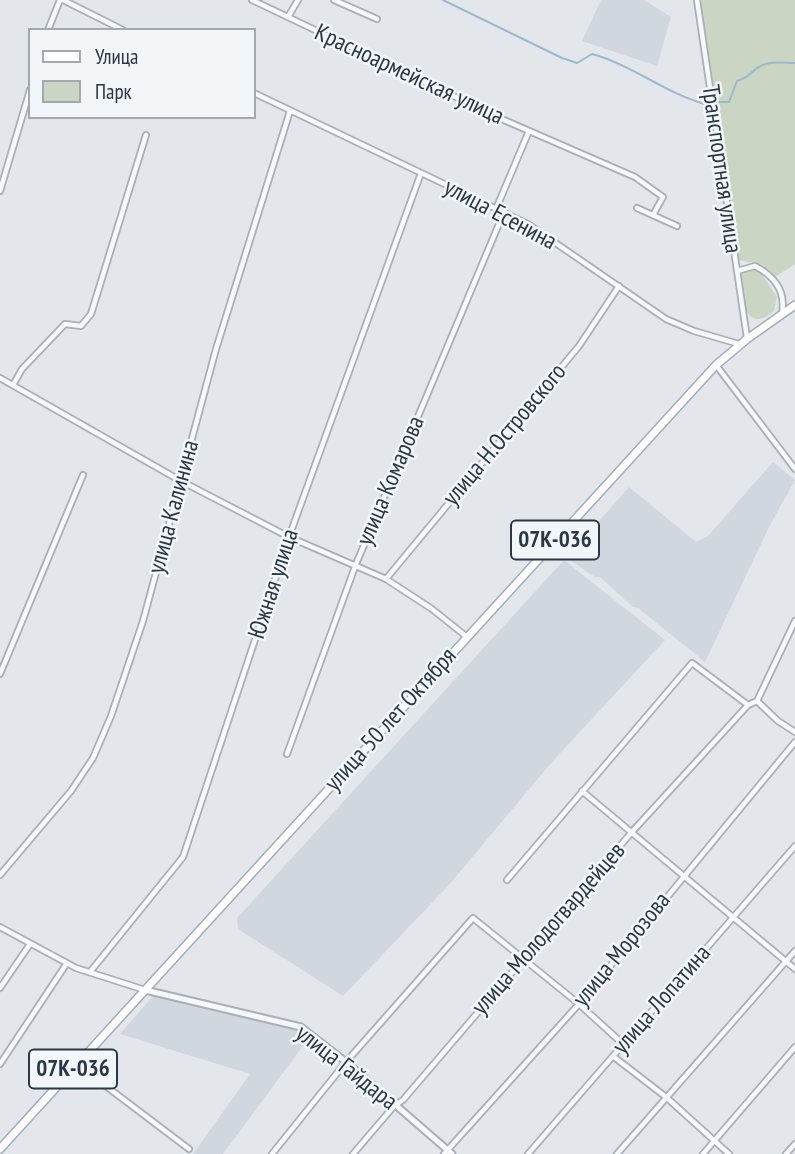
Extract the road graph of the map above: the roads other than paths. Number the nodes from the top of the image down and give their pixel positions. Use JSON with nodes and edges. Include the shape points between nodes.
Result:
{"nodes":[{"id":1,"x":61,"y":0,"type":"edge"},
{"id":2,"x":252,"y":0,"type":"edge"},
{"id":3,"x":298,"y":0,"type":"edge"},
{"id":4,"x":334,"y":0,"type":"edge"},
{"id":5,"x":696,"y":0,"type":"edge"},
{"id":6,"x":288,"y":17,"type":"junction"},
{"id":7,"x":377,"y":19,"type":"dead end"},
{"id":8,"x":49,"y":28,"type":"edge"},
{"id":9,"x":119,"y":28,"type":"edge"},
{"id":10,"x":256,"y":94,"type":"edge"},
{"id":11,"x":28,"y":97,"type":"edge"},
{"id":12,"x":290,"y":111,"type":"junction"},
{"id":13,"x":529,"y":131,"type":"junction"},
{"id":14,"x":146,"y":135,"type":"dead end"},
{"id":15,"x":421,"y":173,"type":"junction"},
{"id":16,"x":0,"y":191,"type":"edge"},
{"id":17,"x":637,"y":208,"type":"dead end"},
{"id":18,"x":496,"y":209,"type":"junction"},
{"id":19,"x":504,"y":212,"type":"junction"},
{"id":20,"x":653,"y":215,"type":"junction"},
{"id":21,"x":677,"y":226,"type":"dead end"},
{"id":22,"x":736,"y":271,"type":"junction"},
{"id":23,"x":619,"y":286,"type":"junction"},
{"id":24,"x":795,"y":305,"type":"edge"},
{"id":25,"x":782,"y":314,"type":"junction"},
{"id":26,"x":744,"y":342,"type":"junction"},
{"id":27,"x":716,"y":365,"type":"junction"},
{"id":28,"x":0,"y":378,"type":"edge"},
{"id":29,"x":13,"y":385,"type":"junction"},
{"id":30,"x":795,"y":469,"type":"edge"},
{"id":31,"x":83,"y":475,"type":"dead end"},
{"id":32,"x":181,"y":481,"type":"junction"},
{"id":33,"x":289,"y":537,"type":"junction"},
{"id":34,"x":356,"y":564,"type":"junction"},
{"id":35,"x":386,"y":579,"type":"junction"},
{"id":36,"x":795,"y":621,"type":"edge"},
{"id":37,"x":467,"y":637,"type":"junction"},
{"id":38,"x":0,"y":674,"type":"edge"},
{"id":39,"x":757,"y":701,"type":"junction"},
{"id":40,"x":748,"y":705,"type":"junction"},
{"id":41,"x":795,"y":732,"type":"edge"},
{"id":42,"x":795,"y":741,"type":"edge"},
{"id":43,"x":287,"y":754,"type":"dead end"},
{"id":44,"x":582,"y":791,"type":"junction"},
{"id":45,"x":631,"y":833,"type":"junction"},
{"id":46,"x":795,"y":846,"type":"edge"},
{"id":47,"x":684,"y":874,"type":"junction"},
{"id":48,"x":0,"y":875,"type":"edge"},
{"id":49,"x":507,"y":880,"type":"dead end"},
{"id":50,"x":735,"y":917,"type":"junction"},
{"id":51,"x":0,"y":928,"type":"edge"},
{"id":52,"x":30,"y":944,"type":"junction"},
{"id":53,"x":795,"y":951,"type":"edge"},
{"id":54,"x":524,"y":958,"type":"junction"},
{"id":55,"x":786,"y":962,"type":"junction"},
{"id":56,"x":67,"y":963,"type":"junction"},
{"id":57,"x":795,"y":969,"type":"edge"},
{"id":58,"x":90,"y":972,"type":"junction"},
{"id":59,"x":0,"y":988,"type":"edge"},
{"id":60,"x":145,"y":990,"type":"junction"},
{"id":61,"x":579,"y":1004,"type":"junction"},
{"id":62,"x":622,"y":1044,"type":"junction"},
{"id":63,"x":795,"y":1047,"type":"edge"},
{"id":64,"x":614,"y":1057,"type":"junction"},
{"id":65,"x":346,"y":1062,"type":"junction"},
{"id":66,"x":0,"y":1064,"type":"edge"},
{"id":67,"x":77,"y":1065,"type":"junction"},
{"id":68,"x":666,"y":1097,"type":"junction"},
{"id":69,"x":394,"y":1106,"type":"junction"},
{"id":70,"x":713,"y":1142,"type":"junction"},
{"id":71,"x":795,"y":1144,"type":"edge"},
{"id":72,"x":0,"y":1149,"type":"edge"},
{"id":73,"x":189,"y":1149,"type":"dead end"},
{"id":74,"x":448,"y":1153,"type":"edge"},
{"id":75,"x":272,"y":1154,"type":"edge"},
{"id":76,"x":353,"y":1154,"type":"edge"},
{"id":77,"x":528,"y":1154,"type":"edge"},
{"id":78,"x":617,"y":1154,"type":"edge"},
{"id":79,"x":703,"y":1154,"type":"edge"},
{"id":80,"x":729,"y":1154,"type":"edge"},
{"id":81,"x":786,"y":1154,"type":"edge"}],
"edges":[{"from":1,"to":8,"type":"street"},
{"from":1,"to":9,"type":"street"},
{"from":2,"to":6,"type":"street","name":"Красноармейская улица"},
{"from":3,"to":6,"type":"street"},
{"from":4,"to":7,"type":"street"},
{"from":5,"to":22,"type":"street","name":"Транспортная улица"},
{"from":6,"to":13,"type":"street","name":"Красноармейская улица"},
{"from":10,"to":12,"type":"street","name":"улица Есенина"},
{"from":11,"to":16,"type":"street"},
{"from":12,"to":15,"type":"street","name":"улица Есенина"},
{"from":12,"to":32,"type":"street","name":"улица Калинина","via":[[216,349]]},
{"from":13,"to":18,"type":"street"},
{"from":13,"to":20,"type":"street","name":"Красноармейская улица","via":[[635,177],[663,197]]},
{"from":14,"to":29,"type":"street","via":[[91,314],[81,326],[65,324],[22,369]]},
{"from":15,"to":18,"type":"street","name":"улица Есенина"},
{"from":15,"to":33,"type":"street","name":"Южная улица"},
{"from":17,"to":20,"type":"street"},
{"from":18,"to":19,"type":"street","name":"улица Есенина"},
{"from":19,"to":23,"type":"street","name":"улица Есенина"},
{"from":19,"to":34,"type":"street","name":"улица Комарова"},
{"from":20,"to":21,"type":"street"},
{"from":22,"to":25,"type":"street","via":[[755,266],[776,283],[783,296]]},
{"from":22,"to":26,"type":"street","name":"Транспортная улица"},
{"from":23,"to":26,"type":"street","name":"улица Есенина","via":[[666,319],[694,331]]},
{"from":23,"to":35,"type":"street","name":"улица Н.Островского","via":[[579,346]]},
{"from":24,"to":25,"type":"main road","name":"улица 50 лет Октября","number":"07К-036"},
{"from":25,"to":26,"type":"main road","name":"улица 50 лет Октября","number":"07К-036"},
{"from":26,"to":27,"type":"main road","name":"улица 50 лет Октября","number":"07К-036"},
{"from":27,"to":30,"type":"street"},
{"from":27,"to":37,"type":"main road","name":"улица 50 лет Октября","number":"07К-036"},
{"from":28,"to":29,"type":"street"},
{"from":29,"to":32,"type":"street"},
{"from":31,"to":38,"type":"street"},
{"from":32,"to":33,"type":"street"},
{"from":32,"to":48,"type":"street","name":"улица Калинина","via":[[143,621],[93,758]]},
{"from":33,"to":34,"type":"street"},
{"from":33,"to":58,"type":"street","name":"Южная улица","via":[[183,857]]},
{"from":34,"to":35,"type":"street"},
{"from":34,"to":43,"type":"street","name":"улица Комарова"},
{"from":35,"to":37,"type":"street"},
{"from":36,"to":39,"type":"street"},
{"from":37,"to":60,"type":"main road","name":"улица 50 лет Октября","number":"07К-036"},
{"from":39,"to":40,"type":"street"},
{"from":39,"to":41,"type":"street"},
{"from":40,"to":44,"type":"street","via":[[692,663]]},
{"from":40,"to":45,"type":"street","name":"улица Молодогвардейцев"},
{"from":42,"to":47,"type":"street","name":"улица Морозова"},
{"from":44,"to":45,"type":"street"},
{"from":44,"to":49,"type":"street"},
{"from":45,"to":47,"type":"street"},
{"from":45,"to":54,"type":"street","name":"улица Молодогвардейцев"},
{"from":46,"to":50,"type":"street","name":"улица Лопатина"},
{"from":47,"to":50,"type":"street"},
{"from":47,"to":61,"type":"street","name":"улица Морозова"},
{"from":50,"to":55,"type":"street"},
{"from":50,"to":62,"type":"street","name":"улица Лопатина"},
{"from":51,"to":52,"type":"street"},
{"from":52,"to":56,"type":"street"},
{"from":52,"to":59,"type":"street"},
{"from":53,"to":55,"type":"street"},
{"from":54,"to":61,"type":"street"},
{"from":54,"to":65,"type":"street","via":[[473,918]]},
{"from":54,"to":69,"type":"street","name":"улица Молодогвардейцев"},
{"from":55,"to":57,"type":"street"},
{"from":55,"to":68,"type":"street"},
{"from":56,"to":58,"type":"street"},
{"from":56,"to":66,"type":"street"},
{"from":58,"to":60,"type":"street"},
{"from":60,"to":65,"type":"street","name":"улица Гайдара","via":[[301,1027]]},
{"from":60,"to":67,"type":"main road","name":"улица 50 лет Октября","number":"07К-036"},
{"from":61,"to":62,"type":"street"},
{"from":61,"to":74,"type":"street","name":"улица Морозова"},
{"from":62,"to":64,"type":"street","name":"улица Лопатина"},
{"from":63,"to":70,"type":"street"},
{"from":64,"to":68,"type":"street"},
{"from":64,"to":77,"type":"street","name":"улица Лопатина"},
{"from":65,"to":69,"type":"street","name":"улица Гайдара"},
{"from":65,"to":75,"type":"street"},
{"from":67,"to":72,"type":"main road","name":"улица 50 лет Октября","number":"07К-036"},
{"from":67,"to":73,"type":"street"},
{"from":68,"to":70,"type":"street"},
{"from":68,"to":78,"type":"street"},
{"from":69,"to":74,"type":"street","name":"улица Гайдара"},
{"from":69,"to":76,"type":"street","name":"улица Молодогвардейцев"},
{"from":70,"to":79,"type":"street"},
{"from":70,"to":80,"type":"street"},
{"from":71,"to":81,"type":"street"}]}
